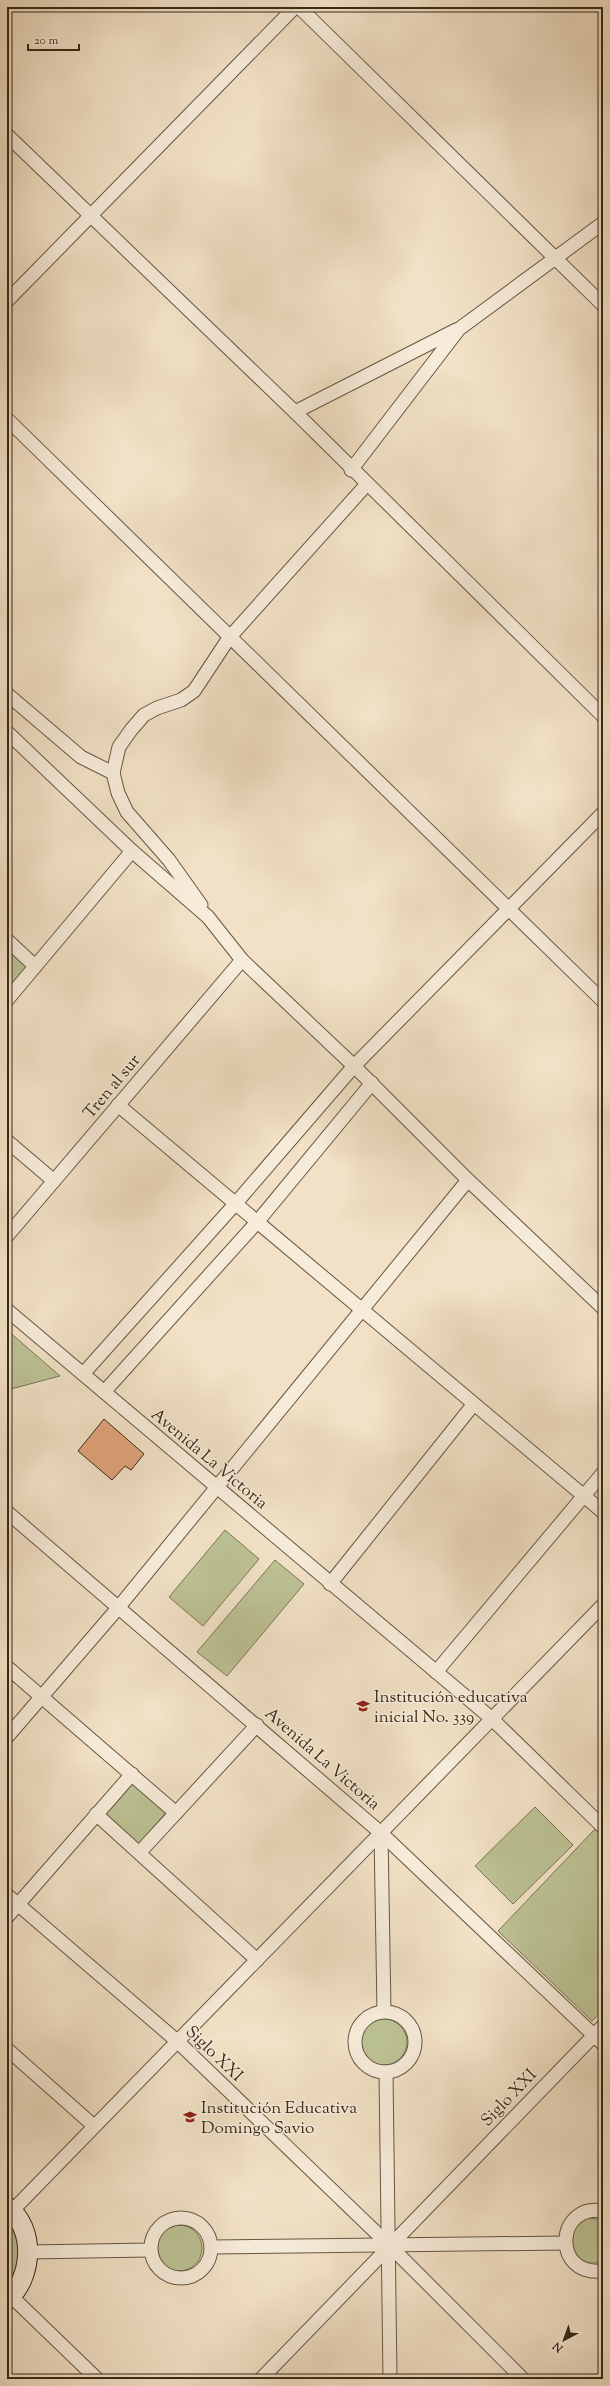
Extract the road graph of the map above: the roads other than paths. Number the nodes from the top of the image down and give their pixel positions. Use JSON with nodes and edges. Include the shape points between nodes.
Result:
{"nodes":[{"id":1,"x":295,"y":7,"type":"edge"},
{"id":2,"x":299,"y":7,"type":"edge"},
{"id":3,"x":7,"y":135,"type":"edge"},
{"id":4,"x":91,"y":216,"type":"junction"},
{"id":5,"x":603,"y":223,"type":"edge"},
{"id":6,"x":554,"y":257,"type":"junction"},
{"id":7,"x":7,"y":301,"type":"edge"},
{"id":8,"x":603,"y":305,"type":"edge"},
{"id":9,"x":459,"y":329,"type":"junction"},
{"id":10,"x":295,"y":412,"type":"junction"},
{"id":11,"x":7,"y":419,"type":"edge"},
{"id":12,"x":351,"y":470,"type":"junction"},
{"id":13,"x":367,"y":484,"type":"junction"},
{"id":14,"x":229,"y":638,"type":"junction"},
{"id":15,"x":7,"y":694,"type":"edge"},
{"id":16,"x":603,"y":716,"type":"edge"},
{"id":17,"x":7,"y":732,"type":"edge"},
{"id":18,"x":113,"y":773,"type":"junction"},
{"id":19,"x":603,"y":813,"type":"edge"},
{"id":20,"x":132,"y":851,"type":"junction"},
{"id":21,"x":509,"y":910,"type":"junction"},
{"id":22,"x":208,"y":917,"type":"junction"},
{"id":23,"x":7,"y":940,"type":"edge"},
{"id":24,"x":242,"y":960,"type":"junction"},
{"id":25,"x":35,"y":966,"type":"junction"},
{"id":26,"x":7,"y":1000,"type":"edge"},
{"id":27,"x":603,"y":1001,"type":"edge"},
{"id":28,"x":354,"y":1066,"type":"junction"},
{"id":29,"x":372,"y":1083,"type":"junction"},
{"id":30,"x":118,"y":1105,"type":"junction"},
{"id":31,"x":7,"y":1141,"type":"edge"},
{"id":32,"x":468,"y":1180,"type":"junction"},
{"id":33,"x":54,"y":1181,"type":"junction"},
{"id":34,"x":236,"y":1203,"type":"junction"},
{"id":35,"x":258,"y":1221,"type":"junction"},
{"id":36,"x":7,"y":1236,"type":"edge"},
{"id":37,"x":603,"y":1308,"type":"edge"},
{"id":38,"x":7,"y":1310,"type":"edge"},
{"id":39,"x":361,"y":1310,"type":"junction"},
{"id":40,"x":83,"y":1374,"type":"junction"},
{"id":41,"x":104,"y":1392,"type":"junction"},
{"id":42,"x":473,"y":1405,"type":"junction"},
{"id":43,"x":603,"y":1473,"type":"edge"},
{"id":44,"x":216,"y":1486,"type":"junction"},
{"id":45,"x":583,"y":1495,"type":"junction"},
{"id":46,"x":7,"y":1512,"type":"edge"},
{"id":47,"x":603,"y":1512,"type":"edge"},
{"id":48,"x":330,"y":1584,"type":"junction"},
{"id":49,"x":603,"y":1605,"type":"edge"},
{"id":50,"x":118,"y":1608,"type":"junction"},
{"id":51,"x":7,"y":1667,"type":"edge"},
{"id":52,"x":436,"y":1672,"type":"junction"},
{"id":53,"x":42,"y":1697,"type":"junction"},
{"id":54,"x":491,"y":1718,"type":"junction"},
{"id":55,"x":257,"y":1725,"type":"junction"},
{"id":56,"x":7,"y":1737,"type":"edge"},
{"id":57,"x":132,"y":1774,"type":"junction"},
{"id":58,"x":176,"y":1813,"type":"junction"},
{"id":59,"x":96,"y":1814,"type":"junction"},
{"id":60,"x":601,"y":1821,"type":"edge"},
{"id":61,"x":381,"y":1833,"type":"junction"},
{"id":62,"x":140,"y":1852,"type":"junction"},
{"id":63,"x":7,"y":1895,"type":"edge"},
{"id":64,"x":18,"y":1904,"type":"junction"},
{"id":65,"x":7,"y":1917,"type":"edge"},
{"id":66,"x":257,"y":1960,"type":"junction"},
{"id":67,"x":384,"y":2011,"type":"junction"},
{"id":68,"x":603,"y":2026,"type":"edge"},
{"id":69,"x":598,"y":2040,"type":"edge"},
{"id":70,"x":177,"y":2041,"type":"junction"},
{"id":71,"x":7,"y":2049,"type":"edge"},
{"id":72,"x":386,"y":2072,"type":"junction"},
{"id":73,"x":94,"y":2126,"type":"junction"},
{"id":74,"x":9,"y":2209,"type":"edge"},
{"id":75,"x":603,"y":2211,"type":"edge"},
{"id":76,"x":565,"y":2243,"type":"junction"},
{"id":77,"x":389,"y":2245,"type":"junction"},
{"id":78,"x":211,"y":2247,"type":"junction"},
{"id":79,"x":150,"y":2250,"type":"junction"},
{"id":80,"x":28,"y":2252,"type":"junction"},
{"id":81,"x":603,"y":2271,"type":"edge"},
{"id":82,"x":9,"y":2298,"type":"edge"},
{"id":83,"x":97,"y":2379,"type":"edge"},
{"id":84,"x":260,"y":2379,"type":"edge"},
{"id":85,"x":390,"y":2379,"type":"edge"},
{"id":86,"x":523,"y":2379,"type":"edge"}],
"edges":[{"from":1,"to":4,"type":"street"},
{"from":2,"to":6,"type":"street"},
{"from":3,"to":4,"type":"street"},
{"from":4,"to":7,"type":"street"},
{"from":4,"to":10,"type":"street"},
{"from":5,"to":6,"type":"street"},
{"from":6,"to":8,"type":"street"},
{"from":6,"to":9,"type":"street"},
{"from":9,"to":10,"type":"street"},
{"from":9,"to":12,"type":"street"},
{"from":10,"to":12,"type":"street"},
{"from":11,"to":14,"type":"street"},
{"from":12,"to":13,"type":"street"},
{"from":13,"to":14,"type":"street"},
{"from":13,"to":16,"type":"street"},
{"from":14,"to":18,"type":"street","via":[[206,677],[194,691],[181,700],[144,715],[130,730],[119,747]]},
{"from":14,"to":21,"type":"street"},
{"from":15,"to":18,"type":"street","via":[[81,756]]},
{"from":17,"to":20,"type":"street"},
{"from":18,"to":22,"type":"street","via":[[118,793],[128,812],[177,870]]},
{"from":19,"to":21,"type":"street"},
{"from":20,"to":22,"type":"street"},
{"from":20,"to":25,"type":"street"},
{"from":21,"to":27,"type":"street"},
{"from":21,"to":28,"type":"street"},
{"from":22,"to":24,"type":"street"},
{"from":23,"to":25,"type":"street"},
{"from":24,"to":28,"type":"street"},
{"from":24,"to":30,"type":"street","name":"Tren al sur"},
{"from":25,"to":26,"type":"street"},
{"from":28,"to":29,"type":"street"},
{"from":28,"to":34,"type":"street"},
{"from":29,"to":32,"type":"street"},
{"from":29,"to":35,"type":"street"},
{"from":30,"to":33,"type":"street","name":"Tren al sur"},
{"from":30,"to":34,"type":"street"},
{"from":31,"to":33,"type":"street"},
{"from":32,"to":37,"type":"street"},
{"from":32,"to":39,"type":"street"},
{"from":33,"to":36,"type":"street","name":"Tren al sur"},
{"from":34,"to":35,"type":"street"},
{"from":34,"to":40,"type":"street"},
{"from":35,"to":39,"type":"street"},
{"from":35,"to":41,"type":"street"},
{"from":38,"to":40,"type":"street","name":"Avenida La Victoria"},
{"from":39,"to":42,"type":"street"},
{"from":39,"to":44,"type":"street"},
{"from":40,"to":41,"type":"street","name":"Avenida La Victoria"},
{"from":41,"to":44,"type":"street","name":"Avenida La Victoria"},
{"from":42,"to":45,"type":"street"},
{"from":42,"to":48,"type":"street"},
{"from":43,"to":45,"type":"street"},
{"from":44,"to":48,"type":"street","name":"Avenida La Victoria"},
{"from":44,"to":50,"type":"street"},
{"from":45,"to":47,"type":"street"},
{"from":45,"to":52,"type":"street"},
{"from":46,"to":50,"type":"street","name":"Avenida La Victoria"},
{"from":48,"to":52,"type":"street","name":"Avenida La Victoria"},
{"from":49,"to":54,"type":"street"},
{"from":50,"to":53,"type":"street"},
{"from":50,"to":55,"type":"street","name":"Avenida La Victoria"},
{"from":51,"to":53,"type":"street"},
{"from":52,"to":54,"type":"street","name":"Avenida La Victoria"},
{"from":53,"to":56,"type":"street"},
{"from":53,"to":57,"type":"street"},
{"from":54,"to":60,"type":"street","name":"Avenida La Victoria"},
{"from":54,"to":61,"type":"street"},
{"from":55,"to":58,"type":"street"},
{"from":55,"to":61,"type":"street","name":"Avenida La Victoria"},
{"from":57,"to":58,"type":"street"},
{"from":57,"to":59,"type":"street"},
{"from":58,"to":62,"type":"street"},
{"from":59,"to":62,"type":"street"},
{"from":59,"to":64,"type":"street"},
{"from":61,"to":66,"type":"street"},
{"from":61,"to":67,"type":"street"},
{"from":61,"to":69,"type":"street","name":"Avenida La Victoria"},
{"from":62,"to":66,"type":"street"},
{"from":63,"to":64,"type":"street","name":"Siglo XXI"},
{"from":64,"to":65,"type":"street"},
{"from":64,"to":70,"type":"street","name":"Siglo XXI"},
{"from":66,"to":70,"type":"street"},
{"from":67,"to":72,"type":"street","via":[[400,2015],[406,2020],[411,2026],[415,2041],[412,2056],[407,2062],[394,2071]]},
{"from":67,"to":72,"type":"street","via":[[368,2016],[361,2022],[355,2046],[362,2062],[377,2071]]},
{"from":68,"to":69,"type":"street","name":"Siglo XXI"},
{"from":69,"to":77,"type":"street","name":"Siglo XXI"},
{"from":70,"to":73,"type":"street"},
{"from":70,"to":77,"type":"street","name":"Siglo XXI"},
{"from":71,"to":73,"type":"street"},
{"from":72,"to":77,"type":"street"},
{"from":73,"to":74,"type":"street"},
{"from":74,"to":80,"type":"street","via":[[25,2236]]},
{"from":75,"to":76,"type":"street","via":[[594,2210],[579,2215],[568,2228]]},
{"from":76,"to":77,"type":"street"},
{"from":76,"to":81,"type":"street","via":[[567,2252],[578,2265],[594,2271]]},
{"from":77,"to":78,"type":"street"},
{"from":77,"to":84,"type":"street","name":"Siglo XXI"},
{"from":77,"to":85,"type":"street"},
{"from":77,"to":86,"type":"street","name":"Siglo XXI"},
{"from":78,"to":79,"type":"street","via":[[208,2260],[201,2270],[182,2278],[162,2272],[156,2266]]},
{"from":78,"to":79,"type":"street","via":[[202,2226],[191,2219],[179,2217],[158,2227],[153,2234]]},
{"from":79,"to":80,"type":"street"},
{"from":80,"to":82,"type":"street","via":[[24,2273]]},
{"from":82,"to":83,"type":"street"}]}
